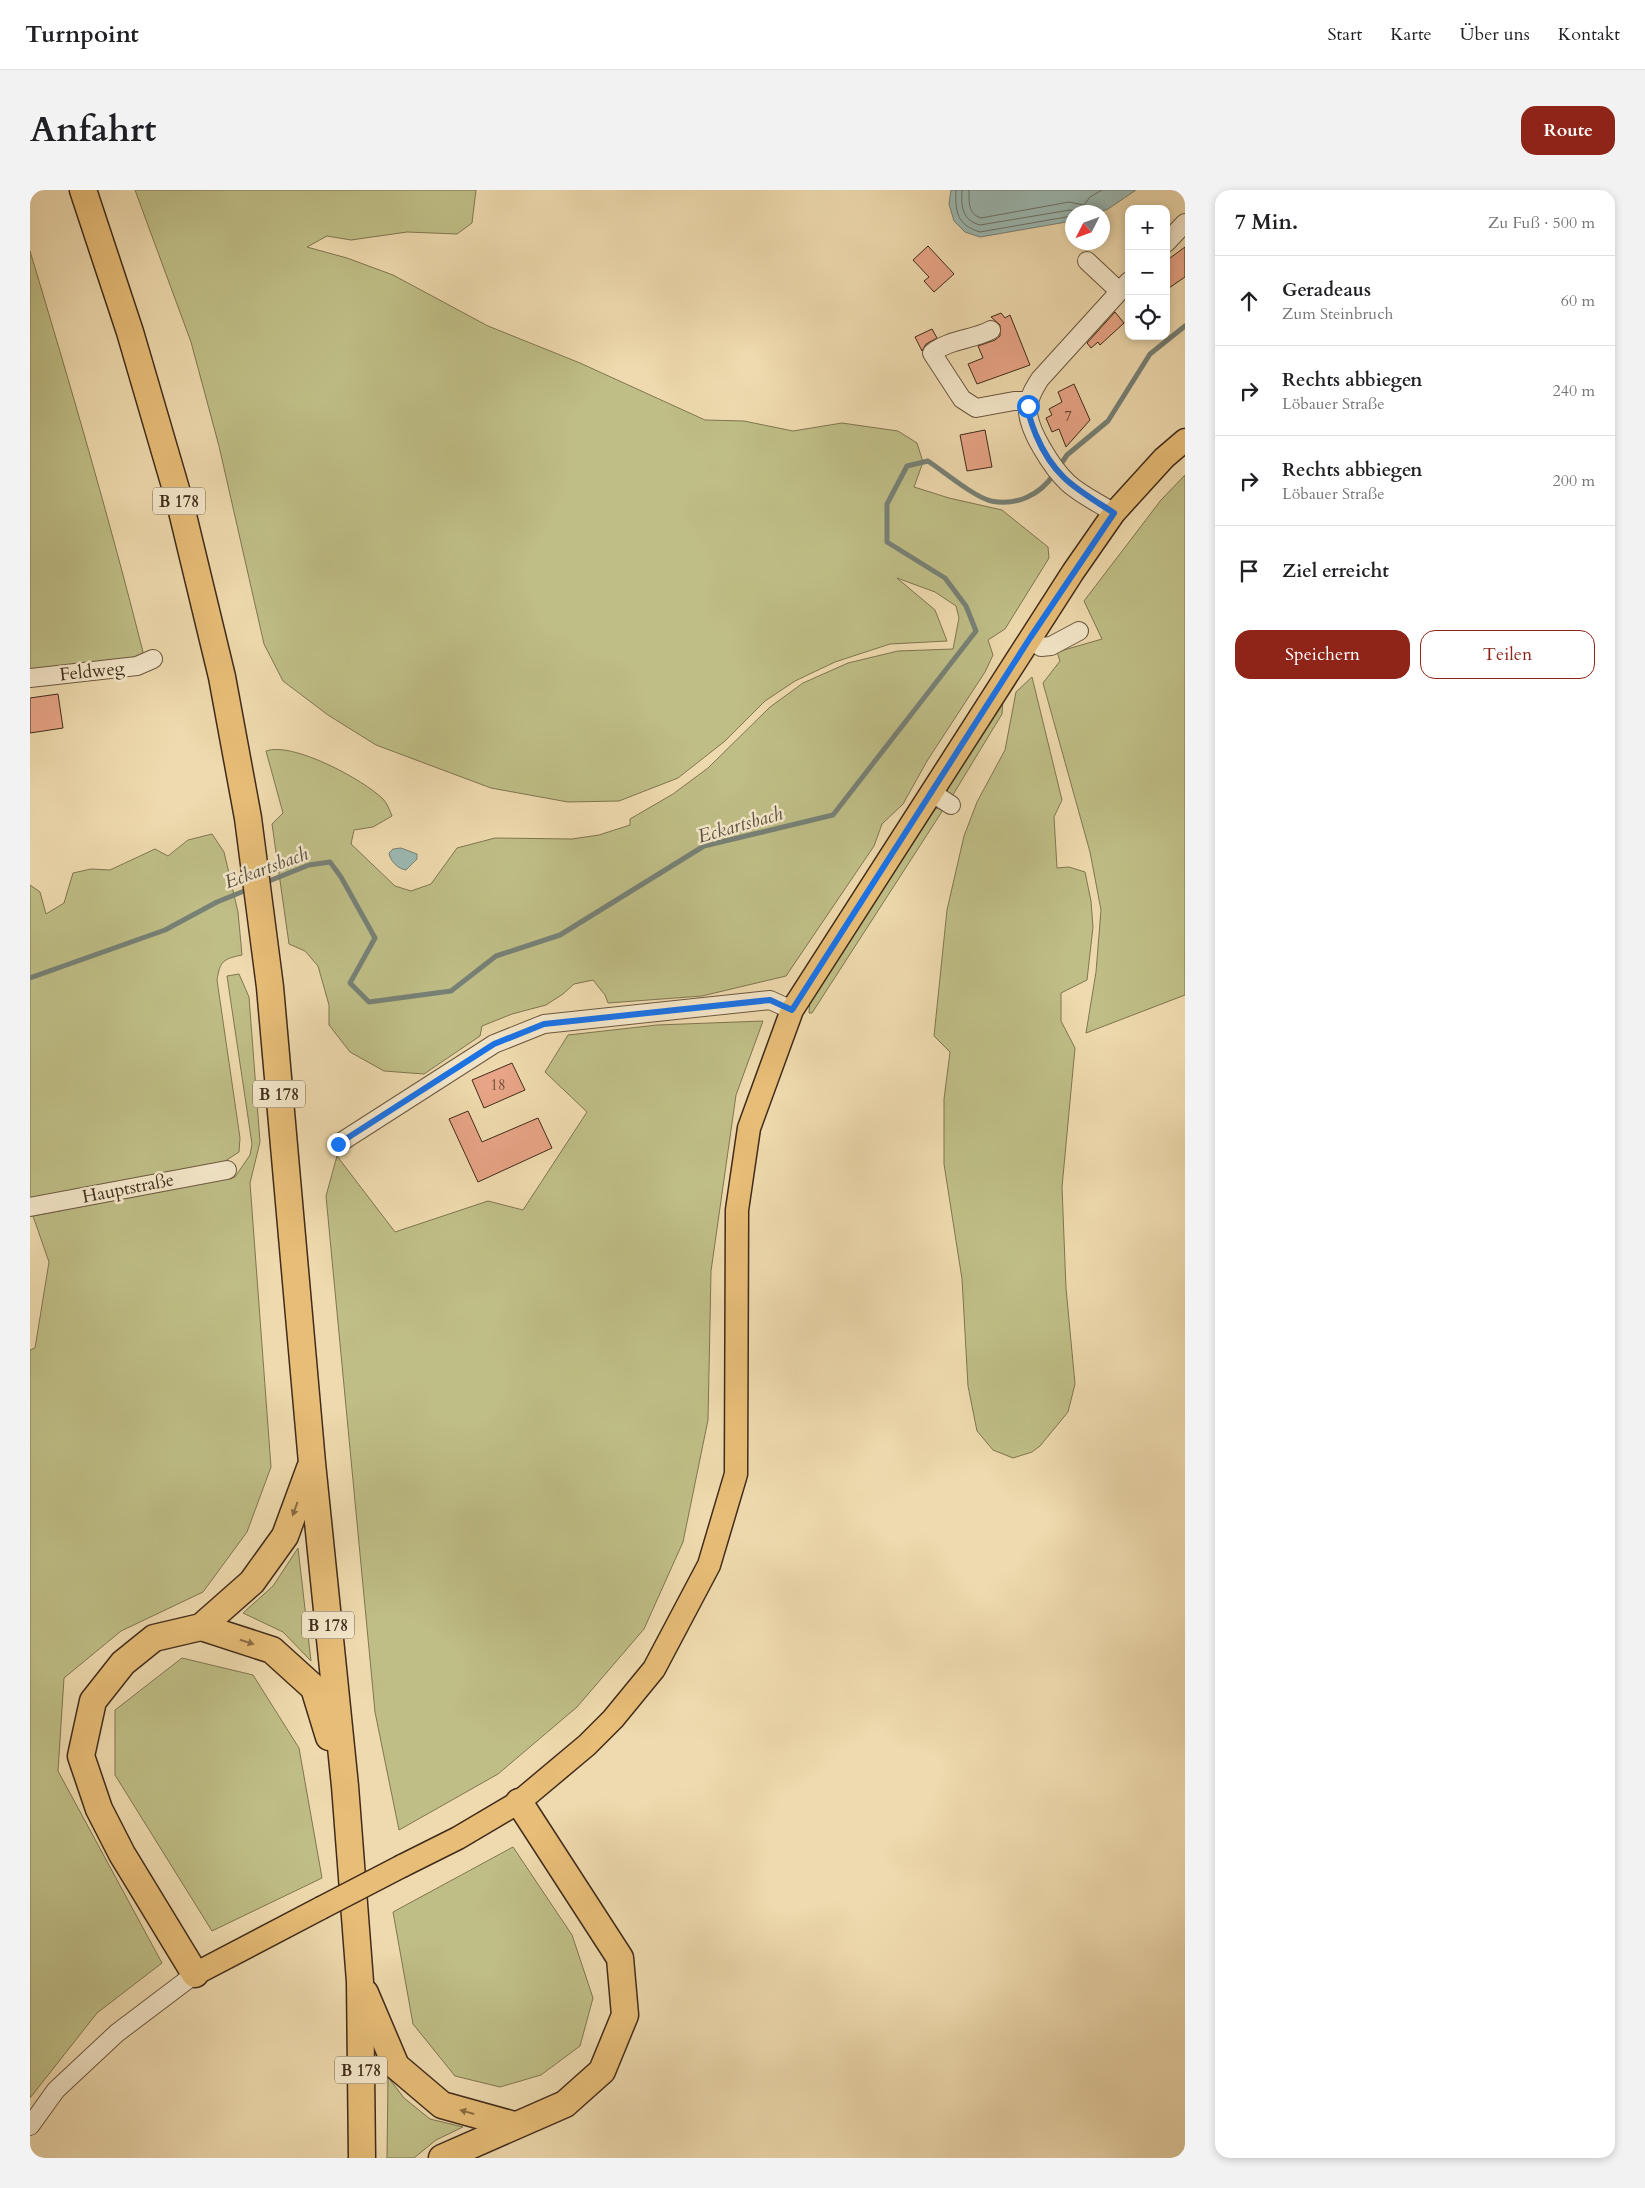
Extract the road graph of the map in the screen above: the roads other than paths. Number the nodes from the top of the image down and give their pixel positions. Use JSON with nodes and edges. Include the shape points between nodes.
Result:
{"nodes":[{"id":1,"x":83,"y":190,"type":"edge"},
{"id":2,"x":1185,"y":223,"type":"edge"},
{"id":3,"x":1170,"y":239,"type":"edge"},
{"id":4,"x":1087,"y":261,"type":"dead end"},
{"id":5,"x":1124,"y":286,"type":"edge"},
{"id":6,"x":991,"y":330,"type":"dead end"},
{"id":7,"x":1029,"y":401,"type":"junction"},
{"id":8,"x":1185,"y":440,"type":"edge"},
{"id":9,"x":1114,"y":513,"type":"junction"},
{"id":10,"x":1079,"y":631,"type":"dead end"},
{"id":11,"x":1030,"y":638,"type":"junction"},
{"id":12,"x":153,"y":659,"type":"dead end"},
{"id":13,"x":30,"y":678,"type":"edge"},
{"id":14,"x":931,"y":792,"type":"junction"},
{"id":15,"x":951,"y":806,"type":"dead end"},
{"id":16,"x":796,"y":1003,"type":"junction"},
{"id":17,"x":338,"y":1144,"type":"dead end"},
{"id":18,"x":227,"y":1170,"type":"dead end"},
{"id":19,"x":30,"y":1207,"type":"edge"},
{"id":20,"x":312,"y":1463,"type":"junction"},
{"id":21,"x":201,"y":1627,"type":"junction"},
{"id":22,"x":345,"y":1786,"type":"junction"},
{"id":23,"x":519,"y":1802,"type":"junction"},
{"id":24,"x":196,"y":1974,"type":"junction"},
{"id":25,"x":360,"y":1982,"type":"junction"},
{"id":26,"x":514,"y":2125,"type":"junction"},
{"id":27,"x":30,"y":2126,"type":"edge"},
{"id":28,"x":362,"y":2158,"type":"edge"},
{"id":29,"x":442,"y":2158,"type":"edge"}],
"edges":[{"from":1,"to":20,"type":"highway","number":"B 178","via":[[130,332],[180,503],[222,677],[248,818],[270,987]]},
{"from":2,"to":3,"type":"street"},
{"from":4,"to":5,"type":"street"},
{"from":5,"to":7,"type":"street","via":[[1040,379]]},
{"from":6,"to":7,"type":"street","via":[[932,353],[969,405],[984,408]]},
{"from":7,"to":9,"type":"street","via":[[1028,416],[1045,456],[1069,484]]},
{"from":8,"to":9,"type":"main road","via":[[1164,458]]},
{"from":9,"to":11,"type":"main road"},
{"from":10,"to":11,"type":"street","via":[[1051,646],[1041,647]]},
{"from":11,"to":14,"type":"main road"},
{"from":12,"to":13,"type":"street","name":"Feldweg","via":[[137,666]]},
{"from":14,"to":15,"type":"street"},
{"from":14,"to":16,"type":"main road"},
{"from":16,"to":17,"type":"street","via":[[770,1000],[544,1024],[494,1044]]},
{"from":16,"to":23,"type":"main road","via":[[749,1128],[737,1210],[736,1474],[708,1565],[654,1669],[587,1745]]},
{"from":18,"to":19,"type":"street","name":"Hauptstraße"},
{"from":20,"to":21,"type":"highway","one_way":true,"via":[[285,1536],[252,1582]]},
{"from":20,"to":22,"type":"highway","number":"B 178"},
{"from":21,"to":22,"type":"highway","one_way":true,"via":[[272,1650],[314,1688]]},
{"from":21,"to":24,"type":"highway","via":[[154,1638],[123,1662],[93,1700],[81,1756],[99,1809],[122,1854]]},
{"from":22,"to":25,"type":"highway","number":"B 178"},
{"from":23,"to":24,"type":"main road","bridge":true,"via":[[458,1838]]},
{"from":23,"to":26,"type":"highway","via":[[620,1958],[625,2015],[602,2071],[565,2104]]},
{"from":24,"to":27,"type":"street","via":[[116,2032],[56,2090]]},
{"from":26,"to":25,"type":"highway","one_way":true,"via":[[442,2105],[396,2066]]},
{"from":25,"to":28,"type":"highway","number":"B 178"},
{"from":26,"to":29,"type":"highway"}]}
